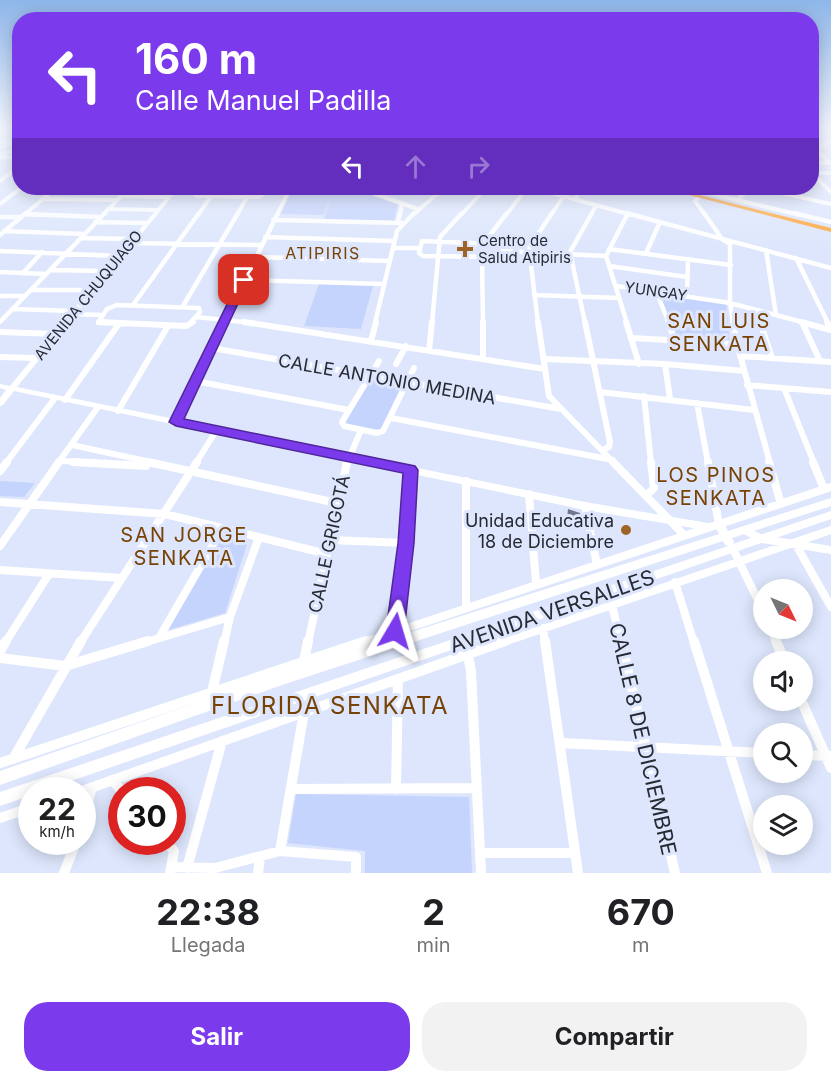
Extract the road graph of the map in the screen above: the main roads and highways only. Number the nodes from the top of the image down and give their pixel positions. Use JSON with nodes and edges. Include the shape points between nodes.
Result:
{"nodes":[{"id":1,"x":696,"y":195,"type":"edge"},
{"id":2,"x":702,"y":195,"type":"edge"},
{"id":3,"x":831,"y":229,"type":"edge"}],
"edges":[{"from":1,"to":3,"type":"highway"},
{"from":2,"to":3,"type":"highway"}]}
